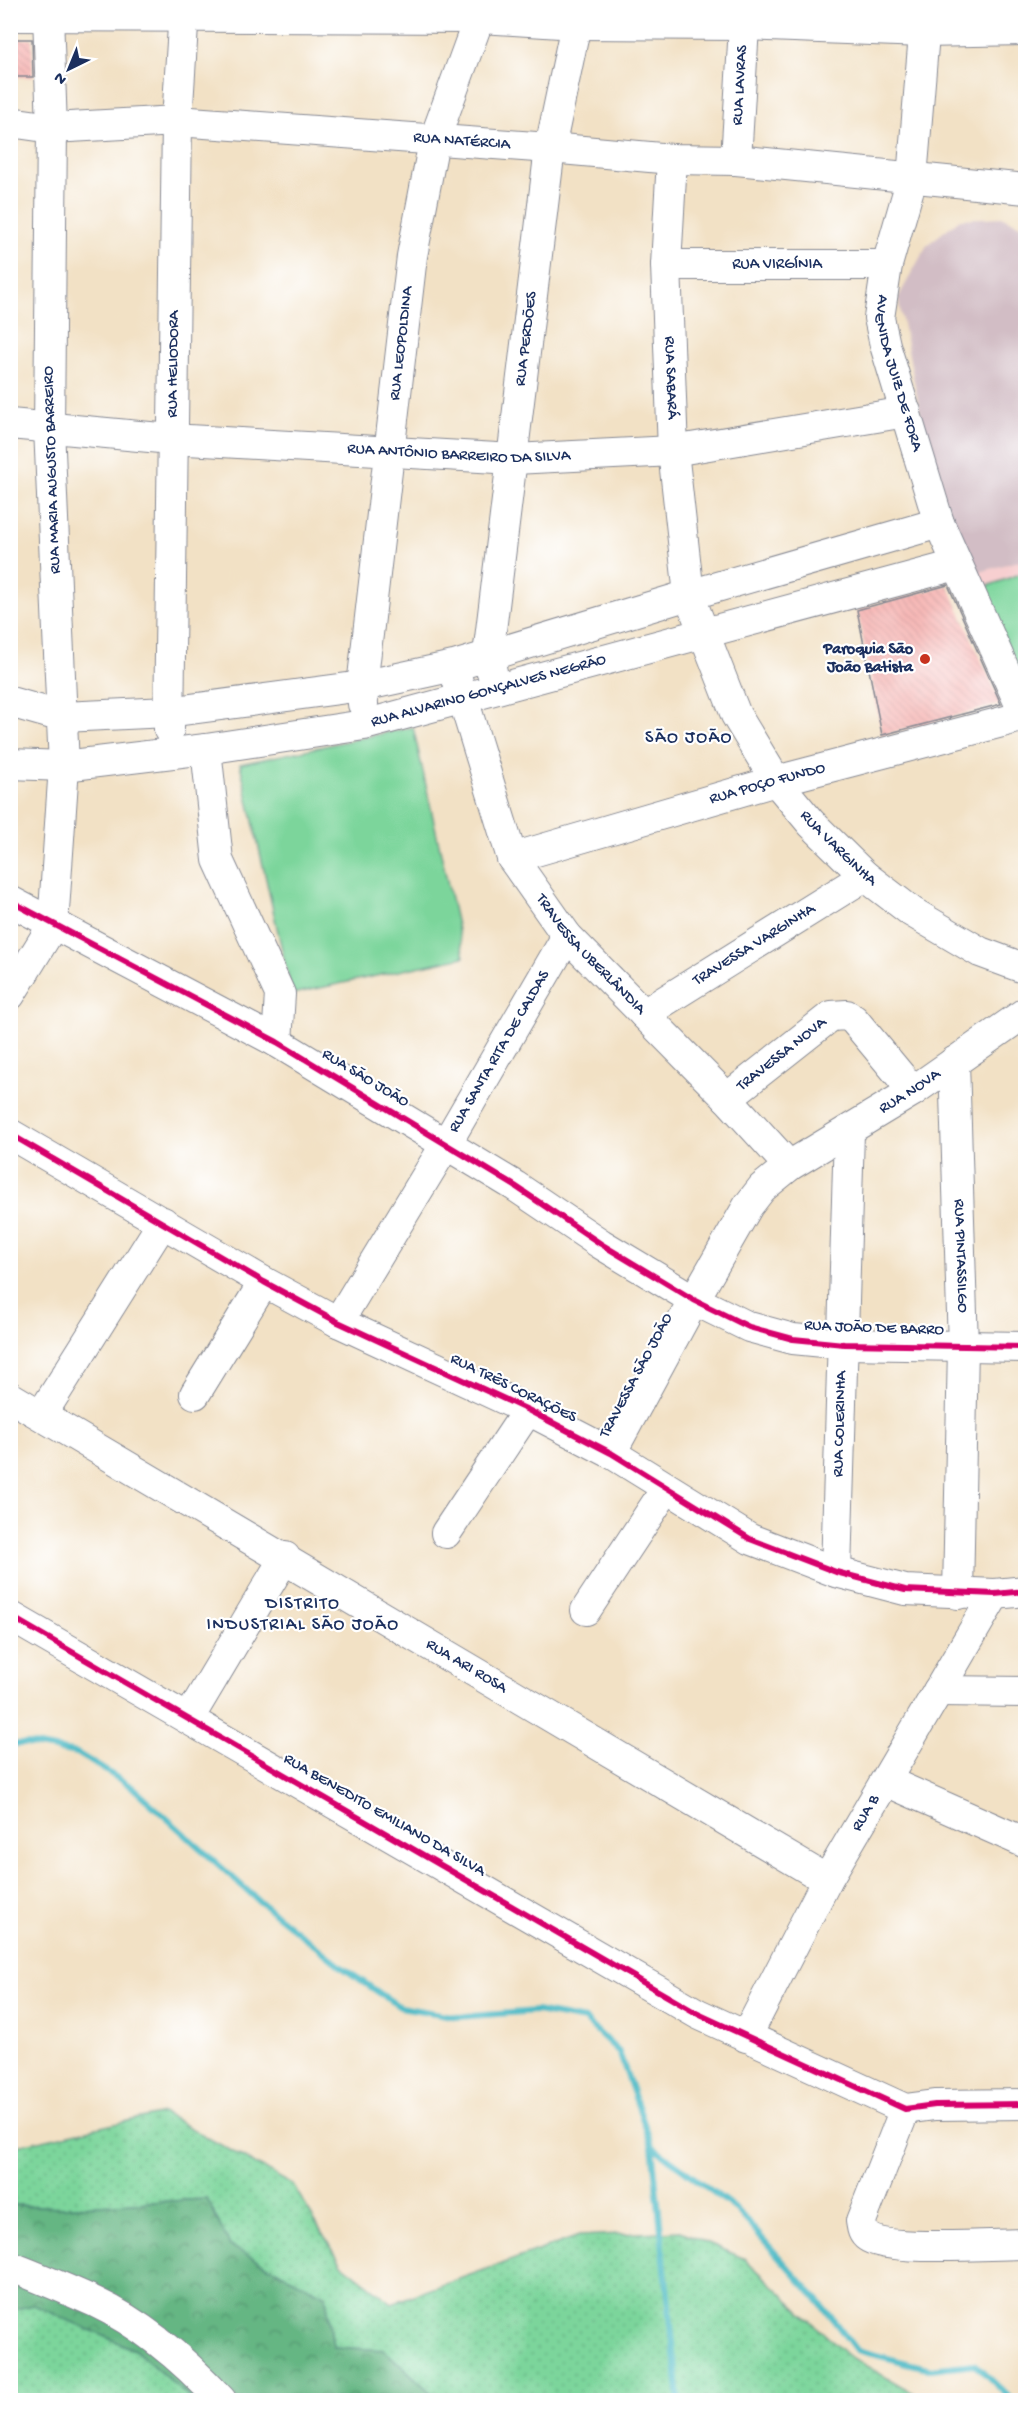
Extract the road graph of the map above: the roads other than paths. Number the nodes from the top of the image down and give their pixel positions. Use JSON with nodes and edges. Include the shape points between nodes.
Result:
{"nodes":[{"id":1,"x":183,"y":13,"type":"edge"},
{"id":2,"x":481,"y":14,"type":"edge"},
{"id":3,"x":48,"y":15,"type":"junction"},
{"id":4,"x":10,"y":16,"type":"edge"},
{"id":5,"x":578,"y":17,"type":"edge"},
{"id":6,"x":744,"y":18,"type":"edge"},
{"id":7,"x":925,"y":21,"type":"edge"},
{"id":8,"x":1026,"y":30,"type":"edge"},
{"id":9,"x":177,"y":121,"type":"junction"},
{"id":10,"x":10,"y":122,"type":"edge"},
{"id":11,"x":52,"y":128,"type":"junction"},
{"id":12,"x":434,"y":141,"type":"junction"},
{"id":13,"x":550,"y":148,"type":"junction"},
{"id":14,"x":672,"y":159,"type":"junction"},
{"id":15,"x":736,"y":160,"type":"junction"},
{"id":16,"x":912,"y":178,"type":"junction"},
{"id":17,"x":1026,"y":189,"type":"edge"},
{"id":18,"x":666,"y":265,"type":"junction"},
{"id":19,"x":887,"y":265,"type":"junction"},
{"id":20,"x":906,"y":412,"type":"junction"},
{"id":21,"x":10,"y":424,"type":"edge"},
{"id":22,"x":49,"y":428,"type":"junction"},
{"id":23,"x":171,"y":439,"type":"junction"},
{"id":24,"x":387,"y":450,"type":"junction"},
{"id":25,"x":673,"y":451,"type":"junction"},
{"id":26,"x":514,"y":459,"type":"junction"},
{"id":27,"x":939,"y":523,"type":"junction"},
{"id":28,"x":956,"y":565,"type":"junction"},
{"id":29,"x":688,"y":595,"type":"junction"},
{"id":30,"x":701,"y":632,"type":"junction"},
{"id":31,"x":488,"y":655,"type":"junction"},
{"id":32,"x":454,"y":666,"type":"junction"},
{"id":33,"x":362,"y":686,"type":"junction"},
{"id":34,"x":496,"y":688,"type":"junction"},
{"id":35,"x":463,"y":698,"type":"junction"},
{"id":36,"x":10,"y":702,"type":"edge"},
{"id":37,"x":168,"y":712,"type":"junction"},
{"id":38,"x":63,"y":717,"type":"junction"},
{"id":39,"x":1025,"y":717,"type":"edge"},
{"id":40,"x":364,"y":724,"type":"junction"},
{"id":41,"x":206,"y":749,"type":"junction"},
{"id":42,"x":169,"y":754,"type":"junction"},
{"id":43,"x":10,"y":764,"type":"edge"},
{"id":44,"x":63,"y":766,"type":"junction"},
{"id":45,"x":776,"y":781,"type":"junction"},
{"id":46,"x":512,"y":858,"type":"junction"},
{"id":47,"x":866,"y":876,"type":"junction"},
{"id":48,"x":10,"y":901,"type":"edge"},
{"id":49,"x":53,"y":925,"type":"junction"},
{"id":50,"x":567,"y":936,"type":"junction"},
{"id":51,"x":1026,"y":969,"type":"edge"},
{"id":52,"x":10,"y":995,"type":"edge"},
{"id":53,"x":1026,"y":1012,"type":"edge"},
{"id":54,"x":644,"y":1014,"type":"junction"},
{"id":55,"x":277,"y":1042,"type":"junction"},
{"id":56,"x":954,"y":1062,"type":"junction"},
{"id":57,"x":913,"y":1091,"type":"junction"},
{"id":58,"x":727,"y":1098,"type":"junction"},
{"id":59,"x":849,"y":1132,"type":"junction"},
{"id":60,"x":10,"y":1134,"type":"edge"},
{"id":61,"x":446,"y":1144,"type":"junction"},
{"id":62,"x":789,"y":1166,"type":"junction"},
{"id":63,"x":163,"y":1222,"type":"junction"},
{"id":64,"x":264,"y":1282,"type":"junction"},
{"id":65,"x":694,"y":1300,"type":"junction"},
{"id":66,"x":338,"y":1322,"type":"junction"},
{"id":67,"x":844,"y":1344,"type":"junction"},
{"id":68,"x":963,"y":1346,"type":"junction"},
{"id":69,"x":1026,"y":1347,"type":"edge"},
{"id":70,"x":195,"y":1394,"type":"dead end"},
{"id":71,"x":10,"y":1397,"type":"edge"},
{"id":72,"x":528,"y":1410,"type":"junction"},
{"id":73,"x":42,"y":1414,"type":"junction"},
{"id":74,"x":611,"y":1453,"type":"junction"},
{"id":75,"x":666,"y":1489,"type":"junction"},
{"id":76,"x":446,"y":1533,"type":"dead end"},
{"id":77,"x":285,"y":1557,"type":"junction"},
{"id":78,"x":836,"y":1572,"type":"junction"},
{"id":79,"x":1026,"y":1591,"type":"edge"},
{"id":80,"x":958,"y":1594,"type":"junction"},
{"id":81,"x":995,"y":1594,"type":"junction"},
{"id":82,"x":586,"y":1610,"type":"dead end"},
{"id":83,"x":10,"y":1616,"type":"edge"},
{"id":84,"x":938,"y":1691,"type":"junction"},
{"id":85,"x":1026,"y":1692,"type":"edge"},
{"id":86,"x":189,"y":1718,"type":"junction"},
{"id":87,"x":886,"y":1780,"type":"junction"},
{"id":88,"x":990,"y":1827,"type":"junction"},
{"id":89,"x":1026,"y":1828,"type":"edge"},
{"id":90,"x":1026,"y":1843,"type":"edge"},
{"id":91,"x":827,"y":1880,"type":"junction"},
{"id":92,"x":746,"y":2037,"type":"junction"},
{"id":93,"x":1026,"y":2104,"type":"edge"},
{"id":94,"x":905,"y":2109,"type":"junction"},
{"id":95,"x":1026,"y":2244,"type":"edge"},
{"id":96,"x":10,"y":2266,"type":"edge"},
{"id":97,"x":221,"y":2400,"type":"edge"}],
"edges":[{"from":1,"to":2,"type":"street"},
{"from":1,"to":3,"type":"street"},
{"from":1,"to":9,"type":"street","name":"RUA HELIODORA"},
{"from":2,"to":5,"type":"street"},
{"from":2,"to":12,"type":"street","name":"RUA LEOPOLDINA"},
{"from":3,"to":4,"type":"street"},
{"from":3,"to":11,"type":"street","name":"RUA MARIA AUGUSTO BARREIRO"},
{"from":5,"to":6,"type":"street"},
{"from":5,"to":13,"type":"street","name":"RUA PERDÕES"},
{"from":6,"to":7,"type":"street"},
{"from":6,"to":15,"type":"street","name":"RUA LAVRAS"},
{"from":7,"to":8,"type":"street"},
{"from":7,"to":16,"type":"street","name":"AVENIDA JUIZ DE FORA"},
{"from":9,"to":11,"type":"street","name":"RUA NATÉRCIA"},
{"from":9,"to":12,"type":"street","name":"RUA NATÉRCIA"},
{"from":9,"to":23,"type":"street","name":"RUA HELIODORA"},
{"from":10,"to":11,"type":"street","name":"RUA NATÉRCIA"},
{"from":11,"to":22,"type":"street","name":"RUA MARIA AUGUSTO BARREIRO"},
{"from":12,"to":13,"type":"street","name":"RUA NATÉRCIA"},
{"from":12,"to":24,"type":"street","name":"RUA LEOPOLDINA","via":[[412,256]]},
{"from":13,"to":14,"type":"street","name":"RUA NATÉRCIA"},
{"from":13,"to":26,"type":"street","name":"RUA PERDÕES"},
{"from":14,"to":15,"type":"street","name":"RUA NATÉRCIA"},
{"from":14,"to":18,"type":"street","name":"RUA SABARÁ"},
{"from":15,"to":16,"type":"street","name":"RUA NATÉRCIA"},
{"from":16,"to":17,"type":"street","name":"RUA NATÉRCIA"},
{"from":16,"to":19,"type":"street","name":"AVENIDA JUIZ DE FORA"},
{"from":18,"to":19,"type":"street","name":"RUA VIRGÍNIA"},
{"from":18,"to":25,"type":"street","name":"RUA SABARÁ"},
{"from":19,"to":20,"type":"street","name":"AVENIDA JUIZ DE FORA","via":[[879,318]]},
{"from":20,"to":25,"type":"street","name":"RUA ANTÔNIO BARREIRO DA SILVA"},
{"from":20,"to":27,"type":"street","name":"AVENIDA JUIZ DE FORA"},
{"from":21,"to":22,"type":"street","name":"RUA ANTÔNIO BARREIRO DA SILVA"},
{"from":22,"to":23,"type":"street","name":"RUA ANTÔNIO BARREIRO DA SILVA"},
{"from":22,"to":38,"type":"street","name":"RUA MARIA AUGUSTO BARREIRO"},
{"from":23,"to":24,"type":"street","name":"RUA ANTÔNIO BARREIRO DA SILVA"},
{"from":23,"to":37,"type":"street","name":"RUA HELIODORA"},
{"from":24,"to":26,"type":"street","name":"RUA ANTÔNIO BARREIRO DA SILVA"},
{"from":24,"to":33,"type":"street","name":"RUA LEOPOLDINA"},
{"from":25,"to":26,"type":"street","name":"RUA ANTÔNIO BARREIRO DA SILVA"},
{"from":25,"to":29,"type":"street","name":"RUA SABARÁ"},
{"from":26,"to":31,"type":"street","name":"RUA PERDÕES"},
{"from":27,"to":28,"type":"street","name":"AVENIDA JUIZ DE FORA"},
{"from":27,"to":29,"type":"street","name":"RUA ALVARINO GONÇALVES NEGRÃO"},
{"from":28,"to":30,"type":"street","name":"RUA ALVARINO GONÇALVES NEGRÃO"},
{"from":28,"to":39,"type":"street","name":"AVENIDA JUIZ DE FORA"},
{"from":29,"to":30,"type":"street","name":"RUA VARGINHA"},
{"from":29,"to":31,"type":"street","name":"RUA ALVARINO GONÇALVES NEGRÃO"},
{"from":30,"to":34,"type":"street","name":"RUA ALVARINO GONÇALVES NEGRÃO"},
{"from":30,"to":45,"type":"street","name":"RUA VARGINHA","via":[[736,715]]},
{"from":31,"to":32,"type":"street","name":"RUA ALVARINO GONÇALVES NEGRÃO"},
{"from":31,"to":34,"type":"street"},
{"from":32,"to":33,"type":"street","name":"RUA ALVARINO GONÇALVES NEGRÃO"},
{"from":32,"to":35,"type":"street","name":"TRAVESSA UBERLÂNDIA"},
{"from":33,"to":37,"type":"street","name":"RUA ALVARINO GONÇALVES NEGRÃO"},
{"from":33,"to":40,"type":"street","name":"RUA LEOPOLDINA"},
{"from":34,"to":35,"type":"street","name":"RUA ALVARINO GONÇALVES NEGRÃO"},
{"from":35,"to":40,"type":"street","name":"RUA ALVARINO GONÇALVES NEGRÃO"},
{"from":35,"to":46,"type":"street","name":"TRAVESSA UBERLÂNDIA"},
{"from":36,"to":38,"type":"street","name":"RUA ALVARINO GONÇALVES NEGRÃO"},
{"from":37,"to":38,"type":"street","name":"RUA ALVARINO GONÇALVES NEGRÃO"},
{"from":37,"to":42,"type":"street","name":"RUA HELIODORA"},
{"from":38,"to":44,"type":"street","name":"RUA MARIA AUGUSTO BARREIRO"},
{"from":39,"to":45,"type":"street","name":"RUA POÇO FUNDO"},
{"from":40,"to":41,"type":"street","name":"RUA ALVARINO GONÇALVES NEGRÃO"},
{"from":41,"to":42,"type":"street","name":"RUA ALVARINO GONÇALVES NEGRÃO"},
{"from":41,"to":55,"type":"street","via":[[218,860],[280,994]]},
{"from":42,"to":44,"type":"street","name":"RUA ALVARINO GONÇALVES NEGRÃO"},
{"from":43,"to":44,"type":"street","name":"RUA ALVARINO GONÇALVES NEGRÃO"},
{"from":44,"to":49,"type":"street","name":"RUA MARIA AUGUSTO BARREIRO"},
{"from":45,"to":46,"type":"street","name":"RUA POÇO FUNDO"},
{"from":45,"to":47,"type":"street","name":"RUA VARGINHA","via":[[811,823]]},
{"from":46,"to":50,"type":"street","name":"TRAVESSA UBERLÂNDIA"},
{"from":47,"to":51,"type":"street","name":"RUA VARGINHA","via":[[912,912],[980,952]]},
{"from":47,"to":54,"type":"street","name":"TRAVESSA VARGINHA"},
{"from":48,"to":49,"type":"street","name":"RUA SÃO JOÃO"},
{"from":49,"to":52,"type":"street"},
{"from":49,"to":55,"type":"street","name":"RUA SÃO JOÃO"},
{"from":50,"to":54,"type":"street","name":"TRAVESSA UBERLÂNDIA"},
{"from":50,"to":61,"type":"street","name":"RUA SANTA RITA DE CALDAS"},
{"from":53,"to":56,"type":"street","name":"RUA NOVA"},
{"from":54,"to":58,"type":"street","name":"TRAVESSA UBERLÂNDIA"},
{"from":55,"to":61,"type":"street","name":"RUA SÃO JOÃO"},
{"from":56,"to":57,"type":"street","name":"RUA NOVA"},
{"from":56,"to":68,"type":"street","name":"RUA PINTASSILGO"},
{"from":57,"to":58,"type":"street","name":"TRAVESSA NOVA","via":[[854,1020],[840,1014],[831,1016]]},
{"from":57,"to":59,"type":"street","name":"RUA NOVA"},
{"from":58,"to":62,"type":"street","name":"TRAVESSA UBERLÂNDIA"},
{"from":59,"to":62,"type":"street","name":"RUA NOVA"},
{"from":59,"to":67,"type":"street","name":"RUA COLERINHA"},
{"from":60,"to":63,"type":"street","name":"RUA TRÊS CORAÇÕES"},
{"from":61,"to":65,"type":"street","name":"RUA SÃO JOÃO"},
{"from":61,"to":66,"type":"street","name":"RUA SANTA RITA DE CALDAS"},
{"from":62,"to":65,"type":"street","name":"TRAVESSA SÃO JOÃO","via":[[762,1188],[748,1206]]},
{"from":63,"to":64,"type":"street","name":"RUA TRÊS CORAÇÕES"},
{"from":63,"to":73,"type":"street"},
{"from":64,"to":66,"type":"street","name":"RUA TRÊS CORAÇÕES"},
{"from":64,"to":70,"type":"street"},
{"from":65,"to":67,"type":"street","name":"RUA JOÃO DE BARRO","via":[[771,1335]]},
{"from":65,"to":74,"type":"street","name":"TRAVESSA SÃO JOÃO"},
{"from":66,"to":72,"type":"street","name":"RUA TRÊS CORAÇÕES"},
{"from":67,"to":68,"type":"street","name":"RUA JOÃO DE BARRO"},
{"from":67,"to":78,"type":"street","name":"RUA COLERINHA"},
{"from":68,"to":69,"type":"street","name":"RUA JOÃO DE BARRO"},
{"from":68,"to":80,"type":"street","name":"RUA PINTASSILGO"},
{"from":71,"to":73,"type":"street","name":"RUA ARI ROSA"},
{"from":72,"to":74,"type":"street","name":"RUA TRÊS CORAÇÕES"},
{"from":72,"to":76,"type":"street"},
{"from":73,"to":77,"type":"street","name":"RUA ARI ROSA"},
{"from":74,"to":75,"type":"street","name":"RUA TRÊS CORAÇÕES"},
{"from":75,"to":78,"type":"street","name":"RUA TRÊS CORAÇÕES","via":[[750,1539]]},
{"from":75,"to":82,"type":"street"},
{"from":77,"to":86,"type":"street"},
{"from":77,"to":91,"type":"street","name":"RUA ARI ROSA"},
{"from":78,"to":80,"type":"street","name":"RUA TRÊS CORAÇÕES","via":[[905,1590]]},
{"from":79,"to":81,"type":"street","name":"RUA TRÊS CORAÇÕES"},
{"from":80,"to":81,"type":"street","name":"RUA TRÊS CORAÇÕES"},
{"from":81,"to":84,"type":"street","name":"RUA B"},
{"from":83,"to":86,"type":"street","name":"RUA BENEDITO EMILIANO DA SILVA"},
{"from":84,"to":85,"type":"street"},
{"from":84,"to":87,"type":"street","name":"RUA B"},
{"from":86,"to":92,"type":"street","name":"RUA BENEDITO EMILIANO DA SILVA","via":[[698,2014]]},
{"from":87,"to":88,"type":"street"},
{"from":87,"to":91,"type":"street","name":"RUA B"},
{"from":88,"to":89,"type":"street"},
{"from":88,"to":90,"type":"street"},
{"from":91,"to":92,"type":"street","name":"RUA B"},
{"from":92,"to":94,"type":"street","name":"RUA BENEDITO EMILIANO DA SILVA"},
{"from":93,"to":94,"type":"street"},
{"from":94,"to":95,"type":"street","via":[[861,2221],[866,2237],[892,2245]]},
{"from":96,"to":97,"type":"street","via":[[97,2303],[159,2341]]}]}
